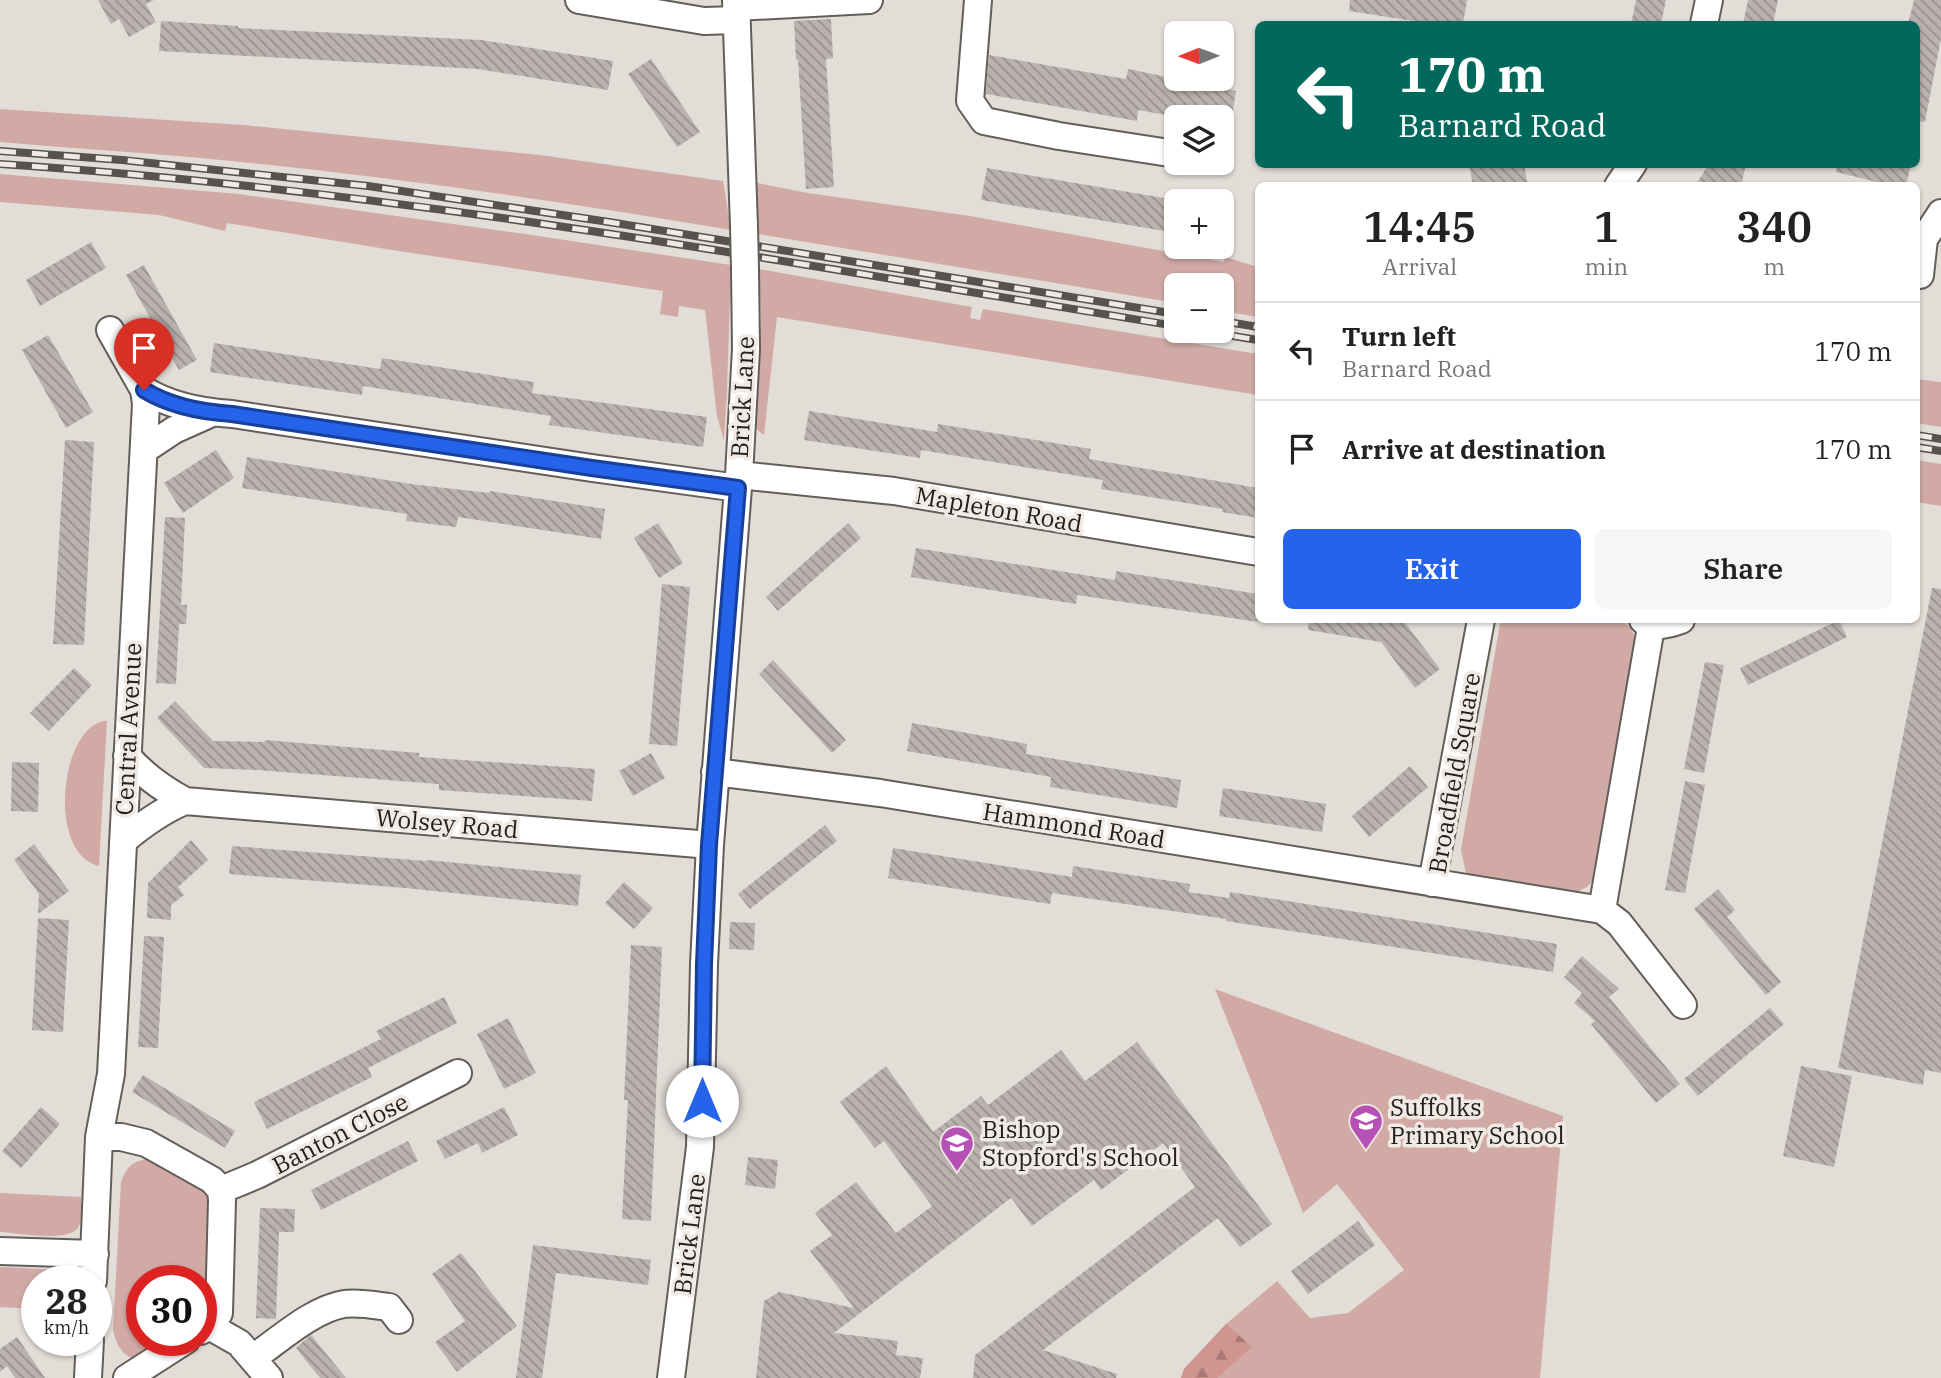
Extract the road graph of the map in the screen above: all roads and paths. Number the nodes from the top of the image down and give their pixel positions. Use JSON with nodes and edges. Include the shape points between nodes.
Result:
{"nodes":[{"id":1,"x":579,"y":0,"type":"edge"},
{"id":2,"x":869,"y":0,"type":"edge"},
{"id":3,"x":978,"y":0,"type":"edge"},
{"id":4,"x":1709,"y":0,"type":"edge"},
{"id":5,"x":736,"y":9,"type":"edge"},
{"id":6,"x":1705,"y":21,"type":"edge"},
{"id":7,"x":1164,"y":153,"type":"edge"},
{"id":8,"x":1941,"y":213,"type":"edge"},
{"id":9,"x":1920,"y":275,"type":"dead end"},
{"id":10,"x":110,"y":330,"type":"dead end"},
{"id":11,"x":144,"y":390,"type":"junction"},
{"id":12,"x":212,"y":413,"type":"junction"},
{"id":13,"x":144,"y":450,"type":"junction"},
{"id":14,"x":738,"y":481,"type":"junction"},
{"id":15,"x":1255,"y":551,"type":"edge"},
{"id":16,"x":1480,"y":623,"type":"edge"},
{"id":17,"x":1647,"y":623,"type":"edge"},
{"id":18,"x":1674,"y":623,"type":"edge"},
{"id":19,"x":127,"y":756,"type":"junction"},
{"id":20,"x":715,"y":772,"type":"junction"},
{"id":21,"x":185,"y":802,"type":"junction"},
{"id":22,"x":122,"y":841,"type":"junction"},
{"id":23,"x":709,"y":845,"type":"junction"},
{"id":24,"x":1432,"y":883,"type":"junction"},
{"id":25,"x":1602,"y":910,"type":"junction"},
{"id":26,"x":1683,"y":1005,"type":"dead end"},
{"id":27,"x":458,"y":1073,"type":"dead end"},
{"id":28,"x":99,"y":1137,"type":"junction"},
{"id":29,"x":221,"y":1190,"type":"junction"},
{"id":30,"x":0,"y":1251,"type":"edge"},
{"id":31,"x":95,"y":1255,"type":"junction"},
{"id":32,"x":94,"y":1265,"type":"edge"},
{"id":33,"x":217,"y":1315,"type":"edge"},
{"id":34,"x":399,"y":1320,"type":"dead end"},
{"id":35,"x":217,"y":1334,"type":"edge"},
{"id":36,"x":89,"y":1356,"type":"edge"},
{"id":37,"x":161,"y":1356,"type":"edge"},
{"id":38,"x":261,"y":1368,"type":"edge"},
{"id":39,"x":88,"y":1378,"type":"edge"},
{"id":40,"x":127,"y":1378,"type":"edge"},
{"id":41,"x":671,"y":1378,"type":"edge"}],
"edges":[{"from":1,"to":5,"type":"street","via":[[704,22]]},
{"from":2,"to":5,"type":"street"},
{"from":3,"to":7,"type":"street","via":[[970,101],[984,121]]},
{"from":4,"to":6,"type":"street"},
{"from":5,"to":14,"type":"street","name":"Brick Lane","bridge":true,"via":[[746,349]]},
{"from":8,"to":9,"type":"street","via":[[1924,239]]},
{"from":10,"to":11,"type":"street","name":"Central Avenue"},
{"from":11,"to":12,"type":"street","name":"Mapleton Road","via":[[172,404]]},
{"from":11,"to":13,"type":"street","name":"Central Avenue"},
{"from":12,"to":13,"type":"street"},
{"from":12,"to":14,"type":"street","name":"Mapleton Road","via":[[592,468]]},
{"from":13,"to":19,"type":"street","name":"Central Avenue"},
{"from":14,"to":15,"type":"street","name":"Mapleton Road","via":[[894,491]]},
{"from":14,"to":20,"type":"street","name":"Brick Lane"},
{"from":16,"to":24,"type":"street","name":"Broadfield Square"},
{"from":17,"to":18,"type":"street"},
{"from":17,"to":25,"type":"street"},
{"from":19,"to":21,"type":"street","name":"Wolsey Road"},
{"from":19,"to":22,"type":"street","name":"Central Avenue"},
{"from":20,"to":23,"type":"street","name":"Brick Lane"},
{"from":20,"to":24,"type":"street","name":"Hammond Road","via":[[880,793]]},
{"from":21,"to":22,"type":"street","name":"Wolsey Road","via":[[166,808]]},
{"from":21,"to":23,"type":"street","name":"Wolsey Road"},
{"from":22,"to":28,"type":"street","name":"Central Avenue","via":[[111,1074]]},
{"from":23,"to":41,"type":"street","name":"Brick Lane","via":[[700,1147]]},
{"from":24,"to":25,"type":"street","name":"Broadfield Square"},
{"from":25,"to":26,"type":"street","via":[[1619,923]]},
{"from":27,"to":29,"type":"street","name":"Banton Close"},
{"from":28,"to":29,"type":"street","via":[[146,1143],[212,1180]]},
{"from":28,"to":31,"type":"street","name":"Central Avenue"},
{"from":29,"to":33,"type":"street"},
{"from":30,"to":31,"type":"street"},
{"from":31,"to":32,"type":"street","name":"Central Avenue"},
{"from":34,"to":38,"type":"street","via":[[389,1307],[343,1304],[310,1316]]},
{"from":35,"to":38,"type":"street","via":[[239,1343]]},
{"from":36,"to":39,"type":"street"},
{"from":37,"to":40,"type":"street"}]}
